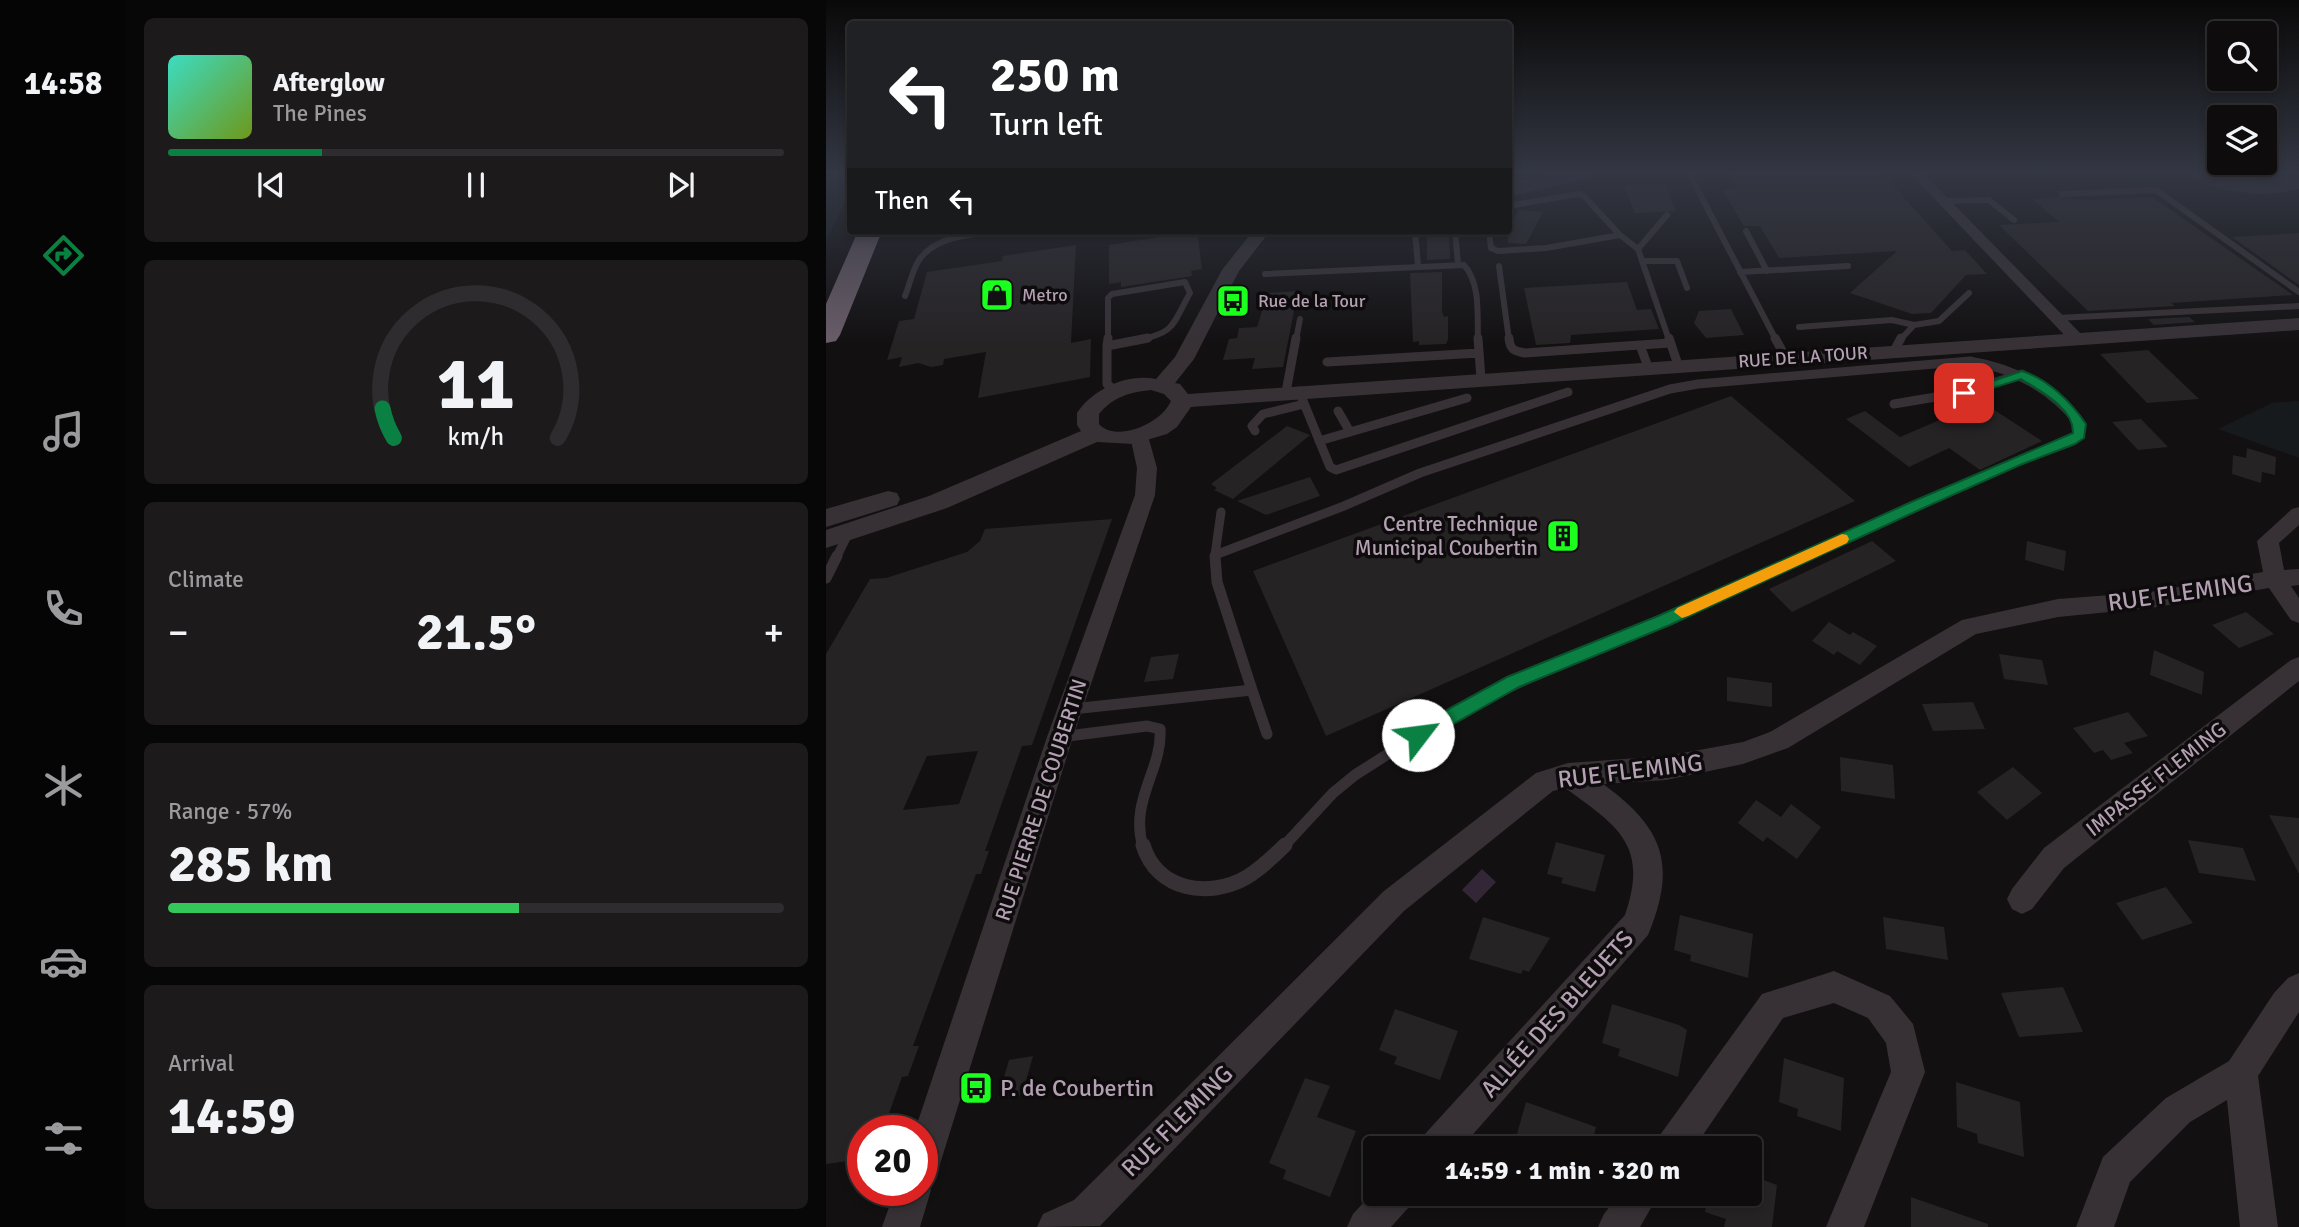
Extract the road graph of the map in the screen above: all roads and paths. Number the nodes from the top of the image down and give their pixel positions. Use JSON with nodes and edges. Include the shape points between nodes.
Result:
{"nodes":[{"id":1,"x":846,"y":230,"type":"edge"},
{"id":2,"x":1616,"y":230,"type":"edge"},
{"id":3,"x":1654,"y":230,"type":"edge"},
{"id":4,"x":1718,"y":230,"type":"edge"},
{"id":5,"x":1972,"y":230,"type":"edge"},
{"id":6,"x":2212,"y":230,"type":"edge"},
{"id":7,"x":1746,"y":231,"type":"dead end"},
{"id":8,"x":1620,"y":234,"type":"junction"},
{"id":9,"x":868,"y":235,"type":"edge"},
{"id":10,"x":975,"y":235,"type":"edge"},
{"id":11,"x":1259,"y":235,"type":"edge"},
{"id":12,"x":1415,"y":235,"type":"edge"},
{"id":13,"x":1455,"y":235,"type":"edge"},
{"id":14,"x":1489,"y":235,"type":"edge"},
{"id":15,"x":1638,"y":249,"type":"junction"},
{"id":16,"x":1642,"y":261,"type":"junction"},
{"id":17,"x":1458,"y":264,"type":"junction"},
{"id":18,"x":831,"y":265,"type":"dead end"},
{"id":19,"x":1418,"y":265,"type":"junction"},
{"id":20,"x":1499,"y":265,"type":"dead end"},
{"id":21,"x":1847,"y":266,"type":"dead end"},
{"id":22,"x":1767,"y":271,"type":"junction"},
{"id":23,"x":1740,"y":272,"type":"junction"},
{"id":24,"x":1265,"y":274,"type":"dead end"},
{"id":25,"x":1687,"y":288,"type":"dead end"},
{"id":26,"x":2299,"y":292,"type":"edge"},
{"id":27,"x":1969,"y":293,"type":"dead end"},
{"id":28,"x":905,"y":296,"type":"dead end"},
{"id":29,"x":2299,"y":306,"type":"edge"},
{"id":30,"x":2057,"y":318,"type":"junction"},
{"id":31,"x":1300,"y":319,"type":"dead end"},
{"id":32,"x":2299,"y":324,"type":"edge"},
{"id":33,"x":1914,"y":325,"type":"junction"},
{"id":34,"x":1799,"y":327,"type":"dead end"},
{"id":35,"x":826,"y":335,"type":"edge"},
{"id":36,"x":2077,"y":339,"type":"junction"},
{"id":37,"x":1670,"y":343,"type":"junction"},
{"id":38,"x":1640,"y":345,"type":"junction"},
{"id":39,"x":1106,"y":346,"type":"junction"},
{"id":40,"x":1894,"y":351,"type":"junction"},
{"id":41,"x":1479,"y":353,"type":"junction"},
{"id":42,"x":1786,"y":358,"type":"junction"},
{"id":43,"x":1327,"y":362,"type":"dead end"},
{"id":44,"x":1678,"y":365,"type":"junction"},
{"id":45,"x":1648,"y":367,"type":"junction"},
{"id":46,"x":2022,"y":374,"type":"junction"},
{"id":47,"x":1480,"y":379,"type":"junction"},
{"id":48,"x":1162,"y":385,"type":"junction"},
{"id":49,"x":1115,"y":391,"type":"junction"},
{"id":50,"x":1569,"y":392,"type":"dead end"},
{"id":51,"x":1296,"y":396,"type":"junction"},
{"id":52,"x":1467,"y":398,"type":"dead end"},
{"id":53,"x":1182,"y":401,"type":"junction"},
{"id":54,"x":1894,"y":404,"type":"dead end"},
{"id":55,"x":1338,"y":411,"type":"dead end"},
{"id":56,"x":1091,"y":430,"type":"junction"},
{"id":57,"x":1255,"y":431,"type":"dead end"},
{"id":58,"x":1350,"y":432,"type":"junction"},
{"id":59,"x":1139,"y":436,"type":"junction"},
{"id":60,"x":1319,"y":441,"type":"junction"},
{"id":61,"x":862,"y":508,"type":"junction"},
{"id":62,"x":1221,"y":512,"type":"dead end"},
{"id":63,"x":2299,"y":514,"type":"edge"},
{"id":64,"x":826,"y":518,"type":"edge"},
{"id":65,"x":837,"y":536,"type":"edge"},
{"id":66,"x":1215,"y":555,"type":"junction"},
{"id":67,"x":826,"y":578,"type":"edge"},
{"id":68,"x":2287,"y":578,"type":"edge"},
{"id":69,"x":2299,"y":614,"type":"edge"},
{"id":70,"x":2299,"y":667,"type":"edge"},
{"id":71,"x":1252,"y":690,"type":"junction"},
{"id":72,"x":1070,"y":709,"type":"junction"},
{"id":73,"x":1267,"y":734,"type":"dead end"},
{"id":74,"x":1060,"y":737,"type":"junction"},
{"id":75,"x":1568,"y":775,"type":"junction"},
{"id":76,"x":2022,"y":899,"type":"dead end"},
{"id":77,"x":2299,"y":989,"type":"edge"},
{"id":78,"x":2241,"y":1073,"type":"junction"},
{"id":79,"x":938,"y":1115,"type":"edge"},
{"id":80,"x":1448,"y":1136,"type":"edge"},
{"id":81,"x":1681,"y":1136,"type":"edge"},
{"id":82,"x":908,"y":1206,"type":"edge"},
{"id":83,"x":1385,"y":1206,"type":"edge"},
{"id":84,"x":1633,"y":1206,"type":"edge"},
{"id":85,"x":901,"y":1227,"type":"edge"},
{"id":86,"x":1056,"y":1227,"type":"edge"},
{"id":87,"x":1366,"y":1227,"type":"edge"},
{"id":88,"x":1618,"y":1227,"type":"edge"},
{"id":89,"x":1845,"y":1227,"type":"edge"},
{"id":90,"x":2095,"y":1227,"type":"edge"},
{"id":91,"x":2259,"y":1227,"type":"edge"}],
"edges":[{"from":1,"to":18,"type":"highway"},
{"from":2,"to":8,"type":"lane"},
{"from":3,"to":15,"type":"lane"},
{"from":4,"to":23,"type":"lane"},
{"from":5,"to":30,"type":"street"},
{"from":6,"to":26,"type":"lane"},
{"from":7,"to":22,"type":"lane"},
{"from":8,"to":14,"type":"lane","via":[[1546,248],[1498,251],[1491,248]]},
{"from":8,"to":15,"type":"lane"},
{"from":9,"to":35,"type":"highway"},
{"from":10,"to":28,"type":"lane","via":[[931,249],[920,259]]},
{"from":11,"to":48,"type":"street","via":[[1231,271],[1184,359]]},
{"from":12,"to":19,"type":"lane"},
{"from":13,"to":17,"type":"lane"},
{"from":15,"to":16,"type":"lane"},
{"from":16,"to":25,"type":"lane","via":[[1677,261]]},
{"from":16,"to":37,"type":"lane"},
{"from":17,"to":19,"type":"lane"},
{"from":17,"to":41,"type":"lane","via":[[1471,273],[1475,285]]},
{"from":19,"to":24,"type":"lane"},
{"from":20,"to":38,"type":"lane","via":[[1514,351]]},
{"from":21,"to":22,"type":"lane"},
{"from":22,"to":23,"type":"lane"},
{"from":23,"to":42,"type":"lane"},
{"from":27,"to":33,"type":"lane","via":[[1939,321]]},
{"from":29,"to":30,"type":"lane"},
{"from":30,"to":36,"type":"street"},
{"from":31,"to":51,"type":"lane"},
{"from":32,"to":36,"type":"street","name":"RUE DE LA TOUR"},
{"from":33,"to":34,"type":"lane","via":[[1892,320]]},
{"from":33,"to":40,"type":"lane"},
{"from":36,"to":40,"type":"street","name":"RUE DE LA TOUR"},
{"from":37,"to":38,"type":"lane"},
{"from":37,"to":44,"type":"lane"},
{"from":38,"to":45,"type":"lane"},
{"from":39,"to":39,"type":"lane","via":[[1162,335],[1170,329],[1190,293],[1185,282],[1112,294],[1108,298]]},
{"from":39,"to":49,"type":"lane","via":[[1107,384]]},
{"from":40,"to":42,"type":"street","name":"RUE DE LA TOUR"},
{"from":41,"to":43,"type":"lane"},
{"from":41,"to":47,"type":"lane"},
{"from":42,"to":44,"type":"street","name":"RUE DE LA TOUR"},
{"from":44,"to":45,"type":"street","name":"RUE DE LA TOUR"},
{"from":45,"to":47,"type":"street","name":"RUE DE LA TOUR"},
{"from":46,"to":54,"type":"lane","via":[[1945,398]]},
{"from":46,"to":66,"type":"lane","via":[[1970,361],[1670,389],[1420,473]]},
{"from":46,"to":74,"type":"lane","via":[[2070,411],[2080,424],[2080,435],[1513,682],[1378,758],[1335,791],[1260,870],[1233,885],[1199,889],[1175,884],[1156,870],[1142,850],[1139,820],[1162,740],[1160,729],[1147,726]]},
{"from":47,"to":51,"type":"street","name":"RUE DE LA TOUR"},
{"from":48,"to":49,"type":"street"},
{"from":48,"to":53,"type":"street","via":[[1179,394]]},
{"from":49,"to":56,"type":"street","via":[[1088,413]]},
{"from":50,"to":60,"type":"lane","via":[[1336,470],[1330,467]]},
{"from":51,"to":53,"type":"street","name":"RUE DE LA TOUR"},
{"from":51,"to":57,"type":"lane","via":[[1263,414],[1252,426]]},
{"from":51,"to":60,"type":"lane"},
{"from":52,"to":58,"type":"lane"},
{"from":53,"to":59,"type":"street","via":[[1175,417]]},
{"from":55,"to":58,"type":"lane"},
{"from":56,"to":59,"type":"street","via":[[1117,438]]},
{"from":56,"to":61,"type":"street"},
{"from":56,"to":65,"type":"street","via":[[938,502]]},
{"from":58,"to":60,"type":"lane"},
{"from":59,"to":72,"type":"street","name":"RUE PIERRE DE COUBERTIN","via":[[1147,468],[1145,495]]},
{"from":61,"to":64,"type":"street"},
{"from":61,"to":65,"type":"lane"},
{"from":62,"to":66,"type":"lane"},
{"from":63,"to":68,"type":"street","via":[[2268,541],[2270,566]]},
{"from":65,"to":67,"type":"lane"},
{"from":66,"to":71,"type":"lane","via":[[1217,582]]},
{"from":68,"to":69,"type":"street"},
{"from":68,"to":75,"type":"street","name":"RUE FLEMING","via":[[2150,600],[2058,608],[1969,626],[1826,713],[1755,749],[1666,768]]},
{"from":70,"to":76,"type":"street","name":"IMPASSE FLEMING","via":[[2054,858]]},
{"from":71,"to":72,"type":"lane"},
{"from":71,"to":73,"type":"lane"},
{"from":72,"to":74,"type":"street","name":"RUE PIERRE DE COUBERTIN"},
{"from":74,"to":79,"type":"street","name":"RUE PIERRE DE COUBERTIN"},
{"from":75,"to":80,"type":"street","name":"ALLÉE DES BLEUETS","via":[[1608,805],[1645,846],[1650,880],[1637,924]]},
{"from":75,"to":86,"type":"street","name":"RUE FLEMING","via":[[1545,782],[1394,901],[1087,1213]]},
{"from":77,"to":78,"type":"street"},
{"from":78,"to":90,"type":"street","via":[[2178,1110],[2116,1170]]},
{"from":78,"to":91,"type":"street"},
{"from":81,"to":89,"type":"street","via":[[1773,1005],[1834,987],[1879,1007],[1901,1035],[1908,1072]]},
{"from":82,"to":85,"type":"street"},
{"from":83,"to":87,"type":"street"},
{"from":84,"to":88,"type":"street"}]}
